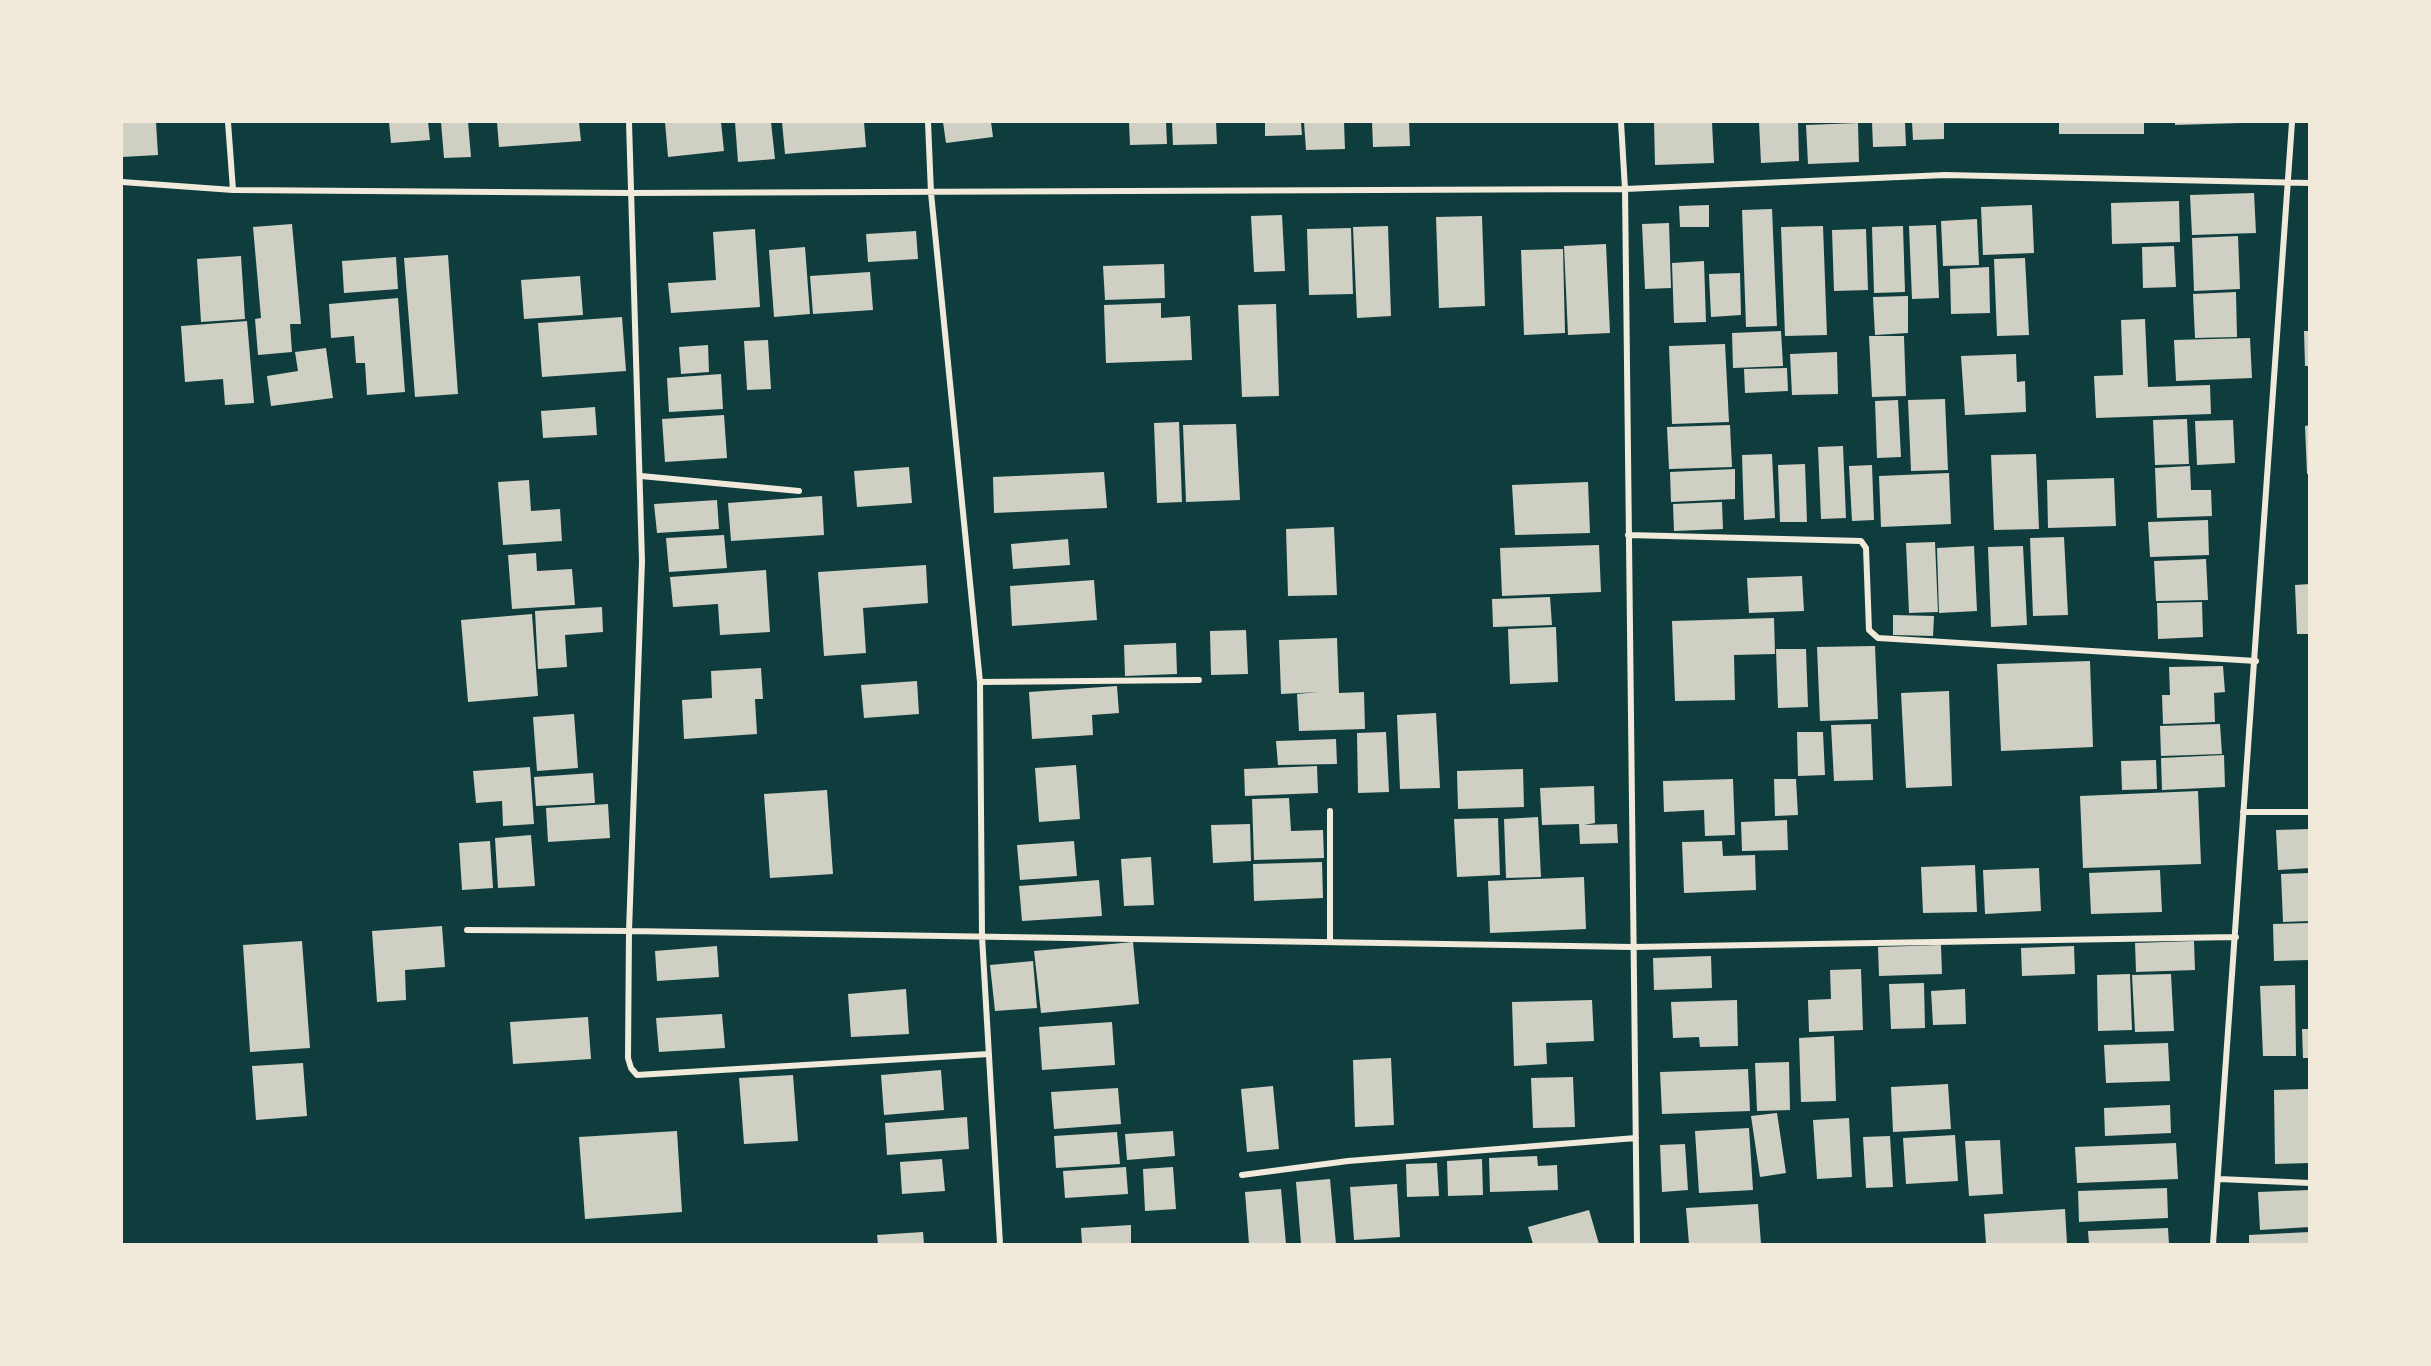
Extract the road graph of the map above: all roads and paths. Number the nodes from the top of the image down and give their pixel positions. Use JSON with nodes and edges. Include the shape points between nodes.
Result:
{"nodes":[{"id":1,"x":228,"y":122,"type":"edge"},
{"id":2,"x":629,"y":122,"type":"edge"},
{"id":3,"x":928,"y":122,"type":"edge"},
{"id":4,"x":1621,"y":122,"type":"edge"},
{"id":5,"x":2292,"y":122,"type":"edge"},
{"id":6,"x":122,"y":182,"type":"edge"},
{"id":7,"x":2288,"y":182,"type":"junction"},
{"id":8,"x":2310,"y":183,"type":"edge"},
{"id":9,"x":1625,"y":189,"type":"junction"},
{"id":10,"x":232,"y":190,"type":"junction"},
{"id":11,"x":931,"y":192,"type":"junction"},
{"id":12,"x":630,"y":193,"type":"junction"},
{"id":13,"x":640,"y":476,"type":"junction"},
{"id":14,"x":799,"y":491,"type":"dead end"},
{"id":15,"x":1628,"y":535,"type":"junction"},
{"id":16,"x":2256,"y":661,"type":"junction"},
{"id":17,"x":1199,"y":680,"type":"dead end"},
{"id":18,"x":980,"y":682,"type":"junction"},
{"id":19,"x":1330,"y":811,"type":"dead end"},
{"id":20,"x":2243,"y":812,"type":"junction"},
{"id":21,"x":2310,"y":812,"type":"edge"},
{"id":22,"x":467,"y":930,"type":"dead end"},
{"id":23,"x":629,"y":931,"type":"junction"},
{"id":24,"x":982,"y":936,"type":"junction"},
{"id":25,"x":2236,"y":937,"type":"junction"},
{"id":26,"x":1330,"y":942,"type":"junction"},
{"id":27,"x":1633,"y":947,"type":"junction"},
{"id":28,"x":989,"y":1054,"type":"junction"},
{"id":29,"x":1636,"y":1138,"type":"junction"},
{"id":30,"x":1242,"y":1175,"type":"dead end"},
{"id":31,"x":2219,"y":1179,"type":"junction"},
{"id":32,"x":2310,"y":1183,"type":"edge"},
{"id":33,"x":1000,"y":1245,"type":"edge"},
{"id":34,"x":1637,"y":1245,"type":"edge"},
{"id":35,"x":2213,"y":1245,"type":"edge"}],
"edges":[{"from":1,"to":10,"type":"street"},
{"from":2,"to":12,"type":"street"},
{"from":3,"to":11,"type":"street"},
{"from":4,"to":9,"type":"street"},
{"from":5,"to":7,"type":"street"},
{"from":6,"to":10,"type":"street"},
{"from":7,"to":8,"type":"street"},
{"from":7,"to":9,"type":"street","via":[[1945,175]]},
{"from":7,"to":16,"type":"street"},
{"from":9,"to":11,"type":"street"},
{"from":9,"to":15,"type":"street"},
{"from":10,"to":12,"type":"street"},
{"from":11,"to":12,"type":"street"},
{"from":11,"to":18,"type":"street"},
{"from":12,"to":13,"type":"street"},
{"from":13,"to":14,"type":"street"},
{"from":13,"to":23,"type":"street","via":[[642,561]]},
{"from":15,"to":16,"type":"street","via":[[1861,541],[1866,548],[1869,630],[1878,639]]},
{"from":15,"to":27,"type":"street"},
{"from":16,"to":20,"type":"street"},
{"from":17,"to":18,"type":"street"},
{"from":18,"to":24,"type":"street"},
{"from":19,"to":26,"type":"street"},
{"from":20,"to":21,"type":"street"},
{"from":20,"to":25,"type":"street"},
{"from":22,"to":23,"type":"street"},
{"from":23,"to":24,"type":"street"},
{"from":23,"to":28,"type":"street","via":[[628,1058],[637,1075]]},
{"from":24,"to":26,"type":"street"},
{"from":24,"to":28,"type":"street"},
{"from":25,"to":27,"type":"street"},
{"from":25,"to":31,"type":"street"},
{"from":26,"to":27,"type":"street"},
{"from":27,"to":29,"type":"street"},
{"from":28,"to":33,"type":"street"},
{"from":29,"to":30,"type":"street","via":[[1348,1161]]},
{"from":29,"to":34,"type":"street"},
{"from":31,"to":32,"type":"street"},
{"from":31,"to":35,"type":"street"}]}
